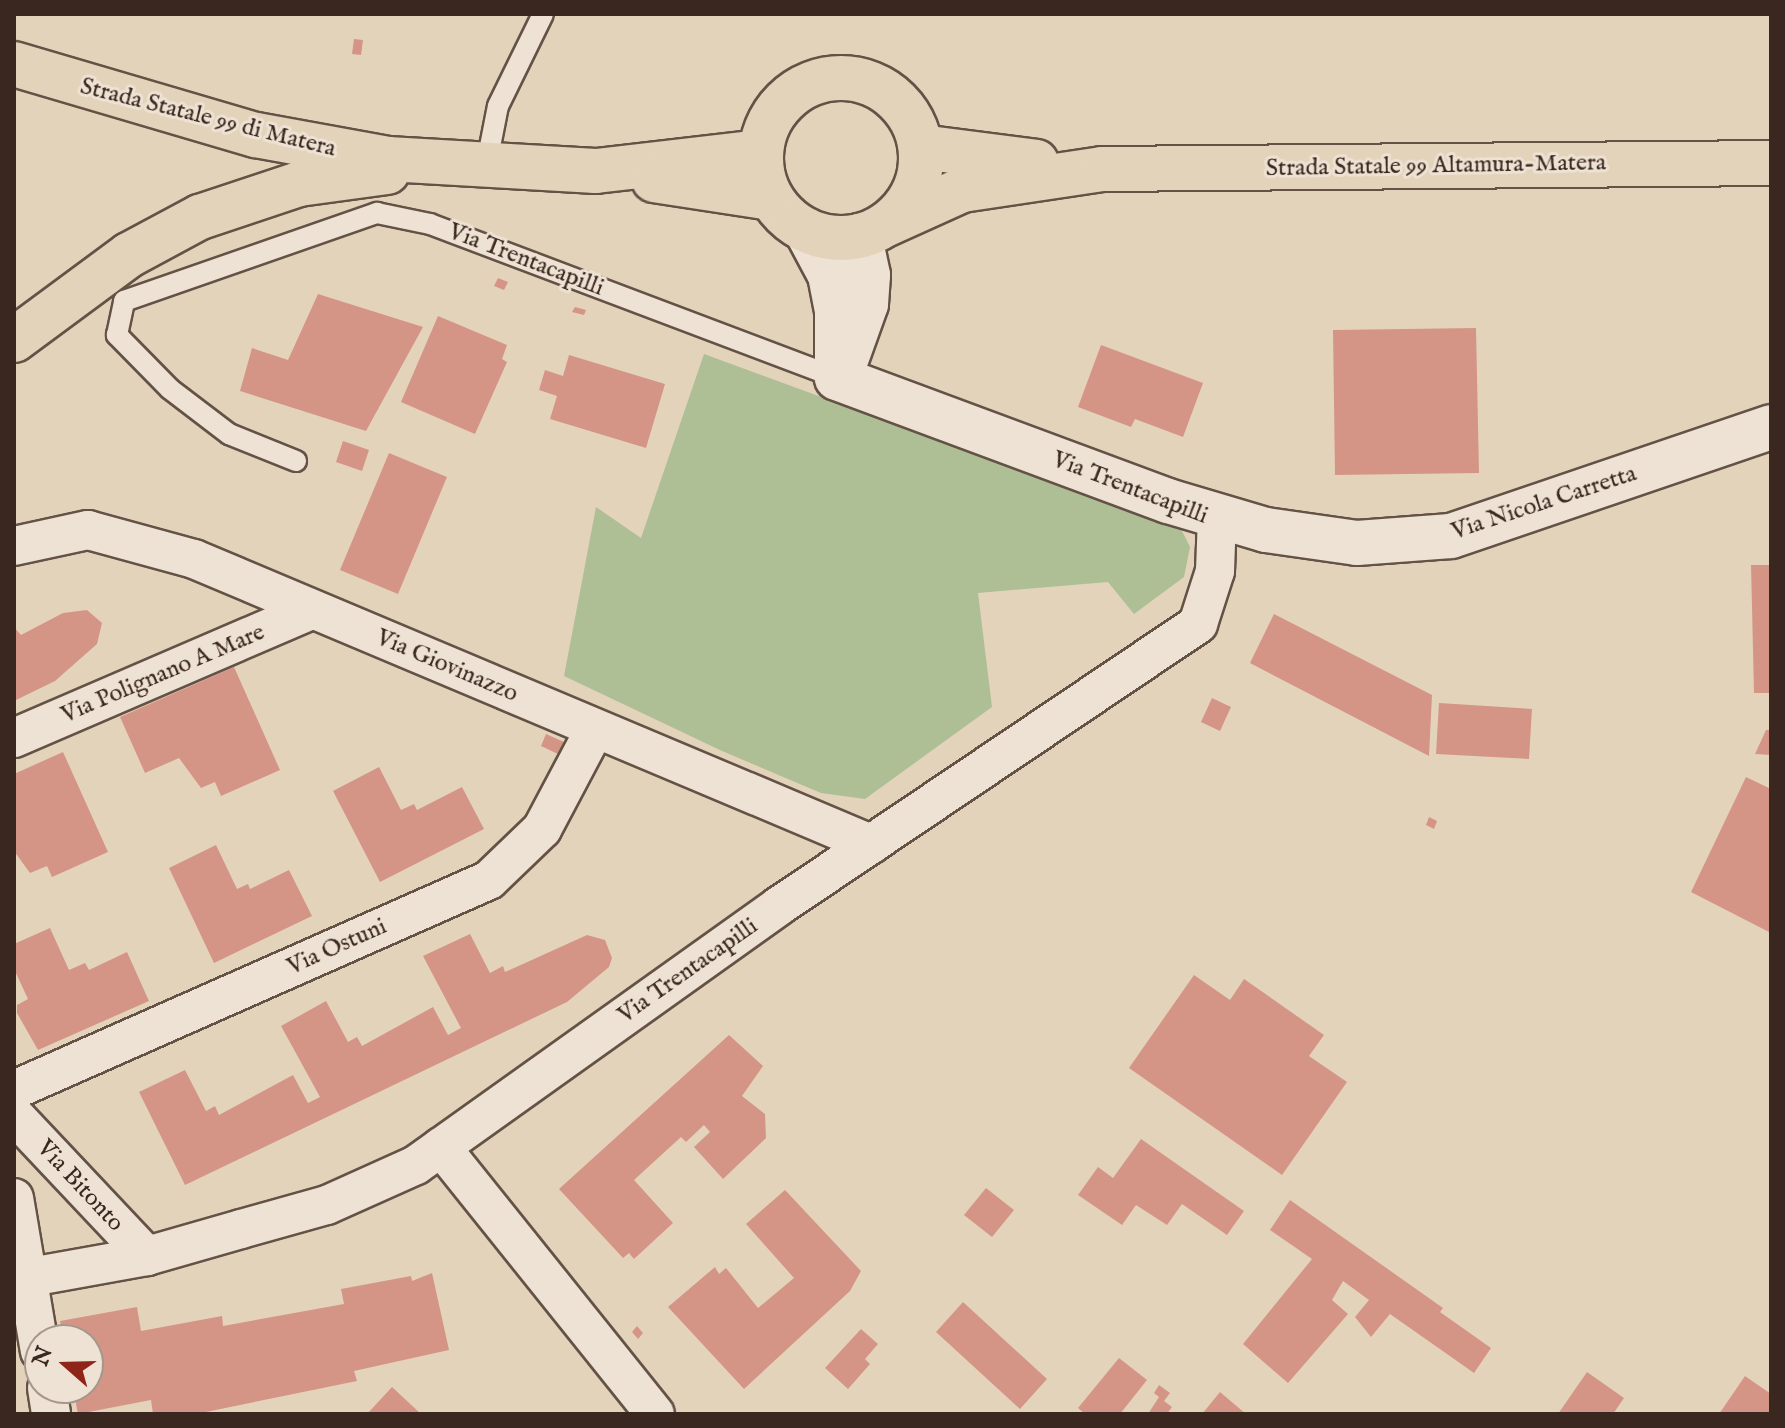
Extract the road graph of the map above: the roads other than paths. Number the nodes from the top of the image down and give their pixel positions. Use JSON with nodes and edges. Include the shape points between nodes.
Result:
{"nodes":[{"id":1,"x":543,"y":14,"type":"edge"},
{"id":2,"x":14,"y":64,"type":"edge"},
{"id":3,"x":921,"y":147,"type":"junction"},
{"id":4,"x":761,"y":152,"type":"junction"},
{"id":5,"x":1771,"y":163,"type":"edge"},
{"id":6,"x":432,"y":164,"type":"junction"},
{"id":7,"x":486,"y":167,"type":"junction"},
{"id":8,"x":1102,"y":169,"type":"junction"},
{"id":9,"x":596,"y":171,"type":"junction"},
{"id":10,"x":771,"y":198,"type":"junction"},
{"id":11,"x":806,"y":230,"type":"junction"},
{"id":12,"x":873,"y":230,"type":"junction"},
{"id":13,"x":14,"y":340,"type":"edge"},
{"id":14,"x":837,"y":378,"type":"junction"},
{"id":15,"x":1771,"y":427,"type":"edge"},
{"id":16,"x":296,"y":461,"type":"dead end"},
{"id":17,"x":1217,"y":516,"type":"junction"},
{"id":18,"x":14,"y":546,"type":"edge"},
{"id":19,"x":311,"y":610,"type":"junction"},
{"id":20,"x":595,"y":729,"type":"junction"},
{"id":21,"x":14,"y":738,"type":"edge"},
{"id":22,"x":871,"y":844,"type":"junction"},
{"id":23,"x":14,"y":1090,"type":"edge"},
{"id":24,"x":14,"y":1115,"type":"edge"},
{"id":25,"x":441,"y":1147,"type":"junction"},
{"id":26,"x":14,"y":1198,"type":"edge"},
{"id":27,"x":147,"y":1256,"type":"junction"},
{"id":28,"x":20,"y":1278,"type":"edge"},
{"id":29,"x":33,"y":1324,"type":"edge"},
{"id":30,"x":655,"y":1414,"type":"edge"}],
"edges":[{"from":1,"to":7,"type":"lane","via":[[498,106]]},
{"from":2,"to":6,"type":"main road","name":"Strada Statale 99 di Matera","via":[[256,135]]},
{"from":3,"to":4,"type":"main road","via":[[898,100],[864,82],[826,79],[801,88],[781,105],[767,127]]},
{"from":3,"to":8,"type":"main road","name":"Strada Statale 99 Altamura-Matera"},
{"from":3,"to":12,"type":"main road","via":[[914,190]]},
{"from":4,"to":9,"type":"main road","name":"Strada Statale 99 di Matera"},
{"from":4,"to":10,"type":"main road"},
{"from":5,"to":8,"type":"main road","name":"Strada Statale 99 Altamura-Matera"},
{"from":6,"to":7,"type":"main road","name":"Strada Statale 99 di Matera"},
{"from":6,"to":13,"type":"main road","via":[[299,184],[200,217],[129,255]]},
{"from":7,"to":9,"type":"main road","name":"Strada Statale 99 di Matera"},
{"from":8,"to":12,"type":"main road","name":"Strada Statale 99 Altamura-Matera","via":[[962,190]]},
{"from":9,"to":10,"type":"main road","name":"Strada Statale 99 di Matera"},
{"from":10,"to":11,"type":"main road"},
{"from":11,"to":12,"type":"main road","via":[[823,236]]},
{"from":11,"to":14,"type":"street","via":[[830,275],[837,312]]},
{"from":12,"to":14,"type":"street","via":[[866,304]]},
{"from":14,"to":16,"type":"lane","name":"Via Trentacapilli","via":[[430,224],[377,213],[124,301],[117,335],[170,389],[229,434]]},
{"from":14,"to":17,"type":"street","name":"Via Trentacapilli"},
{"from":15,"to":17,"type":"street","name":"Via Nicola Carretta","via":[[1451,536],[1357,543],[1266,530]]},
{"from":17,"to":22,"type":"street","name":"Via Trentacapilli","via":[[1215,571],[1198,624]]},
{"from":18,"to":19,"type":"street","name":"Via Giovinazzo","via":[[88,530],[194,559]]},
{"from":19,"to":20,"type":"street","name":"Via Giovinazzo"},
{"from":19,"to":21,"type":"street","name":"Via Polignano A Mare"},
{"from":20,"to":22,"type":"street","name":"Via Giovinazzo"},
{"from":20,"to":23,"type":"street","name":"Via Ostuni","via":[[542,829],[489,880]]},
{"from":22,"to":25,"type":"street","name":"Via Trentacapilli"},
{"from":24,"to":27,"type":"street","name":"Via Bitonto"},
{"from":25,"to":27,"type":"street","name":"Via Trentacapilli","via":[[416,1165],[327,1205]]},
{"from":25,"to":30,"type":"street"},
{"from":26,"to":28,"type":"street"},
{"from":27,"to":28,"type":"street","name":"Via Trentacapilli"},
{"from":28,"to":29,"type":"street"}]}
